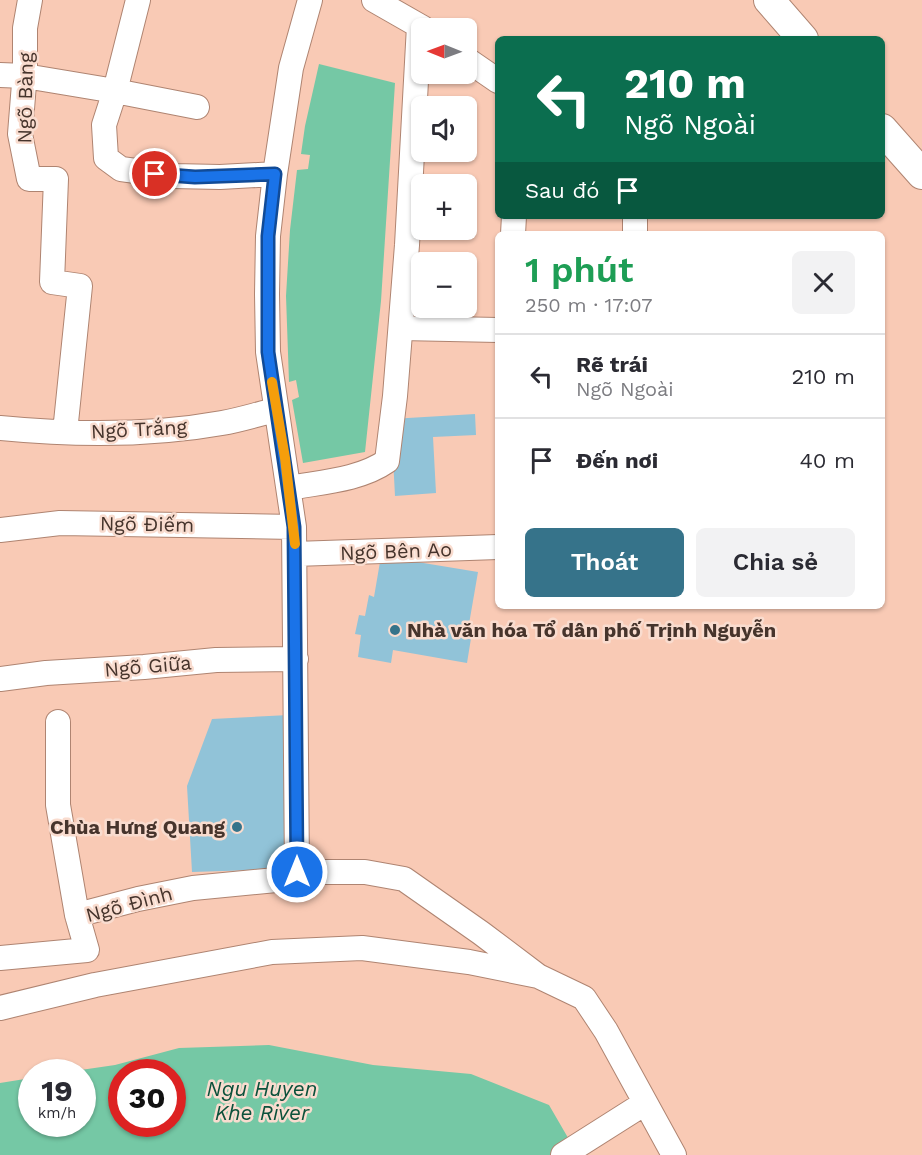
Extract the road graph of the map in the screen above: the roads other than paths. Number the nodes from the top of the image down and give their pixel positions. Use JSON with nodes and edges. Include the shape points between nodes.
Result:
{"nodes":[{"id":1,"x":30,"y":0,"type":"edge"},
{"id":2,"x":138,"y":0,"type":"edge"},
{"id":3,"x":310,"y":0,"type":"edge"},
{"id":4,"x":374,"y":0,"type":"edge"},
{"id":5,"x":769,"y":0,"type":"edge"},
{"id":6,"x":411,"y":21,"type":"edge"},
{"id":7,"x":800,"y":36,"type":"edge"},
{"id":8,"x":477,"y":67,"type":"edge"},
{"id":9,"x":0,"y":75,"type":"edge"},
{"id":10,"x":25,"y":76,"type":"junction"},
{"id":11,"x":495,"y":79,"type":"edge"},
{"id":12,"x":417,"y":84,"type":"edge"},
{"id":13,"x":115,"y":90,"type":"junction"},
{"id":14,"x":197,"y":107,"type":"dead end"},
{"id":15,"x":885,"y":132,"type":"edge"},
{"id":16,"x":275,"y":174,"type":"junction"},
{"id":17,"x":922,"y":174,"type":"edge"},
{"id":18,"x":401,"y":328,"type":"junction"},
{"id":19,"x":495,"y":330,"type":"edge"},
{"id":20,"x":276,"y":410,"type":"junction"},
{"id":21,"x":0,"y":428,"type":"edge"},
{"id":22,"x":66,"y":432,"type":"junction"},
{"id":23,"x":289,"y":488,"type":"junction"},
{"id":24,"x":294,"y":527,"type":"junction"},
{"id":25,"x":0,"y":530,"type":"edge"},
{"id":26,"x":495,"y":547,"type":"edge"},
{"id":27,"x":295,"y":554,"type":"junction"},
{"id":28,"x":296,"y":659,"type":"junction"},
{"id":29,"x":0,"y":679,"type":"edge"},
{"id":30,"x":58,"y":722,"type":"dead end"},
{"id":31,"x":297,"y":872,"type":"junction"},
{"id":32,"x":77,"y":915,"type":"junction"},
{"id":33,"x":87,"y":950,"type":"junction"},
{"id":34,"x":0,"y":958,"type":"edge"},
{"id":35,"x":538,"y":976,"type":"junction"},
{"id":36,"x":95,"y":985,"type":"junction"},
{"id":37,"x":0,"y":1008,"type":"edge"},
{"id":38,"x":645,"y":1103,"type":"junction"},
{"id":39,"x":563,"y":1155,"type":"edge"},
{"id":40,"x":674,"y":1155,"type":"edge"}],
"edges":[{"from":1,"to":10,"type":"street","name":"Ngõ Bàng","via":[[25,28]]},
{"from":2,"to":13,"type":"street"},
{"from":3,"to":16,"type":"street","via":[[291,68]]},
{"from":4,"to":6,"type":"street"},
{"from":5,"to":7,"type":"main road"},
{"from":8,"to":11,"type":"street"},
{"from":9,"to":10,"type":"street"},
{"from":10,"to":13,"type":"street"},
{"from":10,"to":22,"type":"street","name":"Ngõ Bàng","via":[[20,134],[29,179],[56,179],[51,282],[80,286]]},
{"from":12,"to":18,"type":"street"},
{"from":13,"to":14,"type":"street"},
{"from":13,"to":16,"type":"street","via":[[104,125],[106,158],[121,169],[195,177]]},
{"from":15,"to":17,"type":"main road"},
{"from":16,"to":20,"type":"street","via":[[267,294],[268,352]]},
{"from":18,"to":19,"type":"street"},
{"from":18,"to":23,"type":"street","via":[[387,461],[377,468],[339,479]]},
{"from":20,"to":22,"type":"street","name":"Ngõ Trắng","via":[[169,430]]},
{"from":20,"to":23,"type":"street"},
{"from":21,"to":22,"type":"street","name":"Ngõ Trắng"},
{"from":23,"to":24,"type":"street"},
{"from":24,"to":25,"type":"street","name":"Ngõ Điếm","via":[[60,523]]},
{"from":24,"to":27,"type":"street"},
{"from":26,"to":27,"type":"street","name":"Ngõ Bên Ao"},
{"from":27,"to":28,"type":"street"},
{"from":28,"to":29,"type":"street","name":"Ngõ Giữa","via":[[216,660]]},
{"from":28,"to":31,"type":"street"},
{"from":30,"to":32,"type":"street","via":[[58,805]]},
{"from":31,"to":32,"type":"street","name":"Ngõ Đình","via":[[276,880],[193,888]]},
{"from":31,"to":35,"type":"street","name":"Ngõ Đình","via":[[365,872],[404,879]]},
{"from":32,"to":33,"type":"street","name":"Ngõ Đình"},
{"from":33,"to":34,"type":"street","name":"Ngõ Đình"},
{"from":33,"to":36,"type":"street"},
{"from":35,"to":36,"type":"street","via":[[362,948],[272,952]]},
{"from":35,"to":38,"type":"street","via":[[584,998]]},
{"from":36,"to":37,"type":"street"},
{"from":38,"to":39,"type":"street"},
{"from":38,"to":40,"type":"street"}]}
